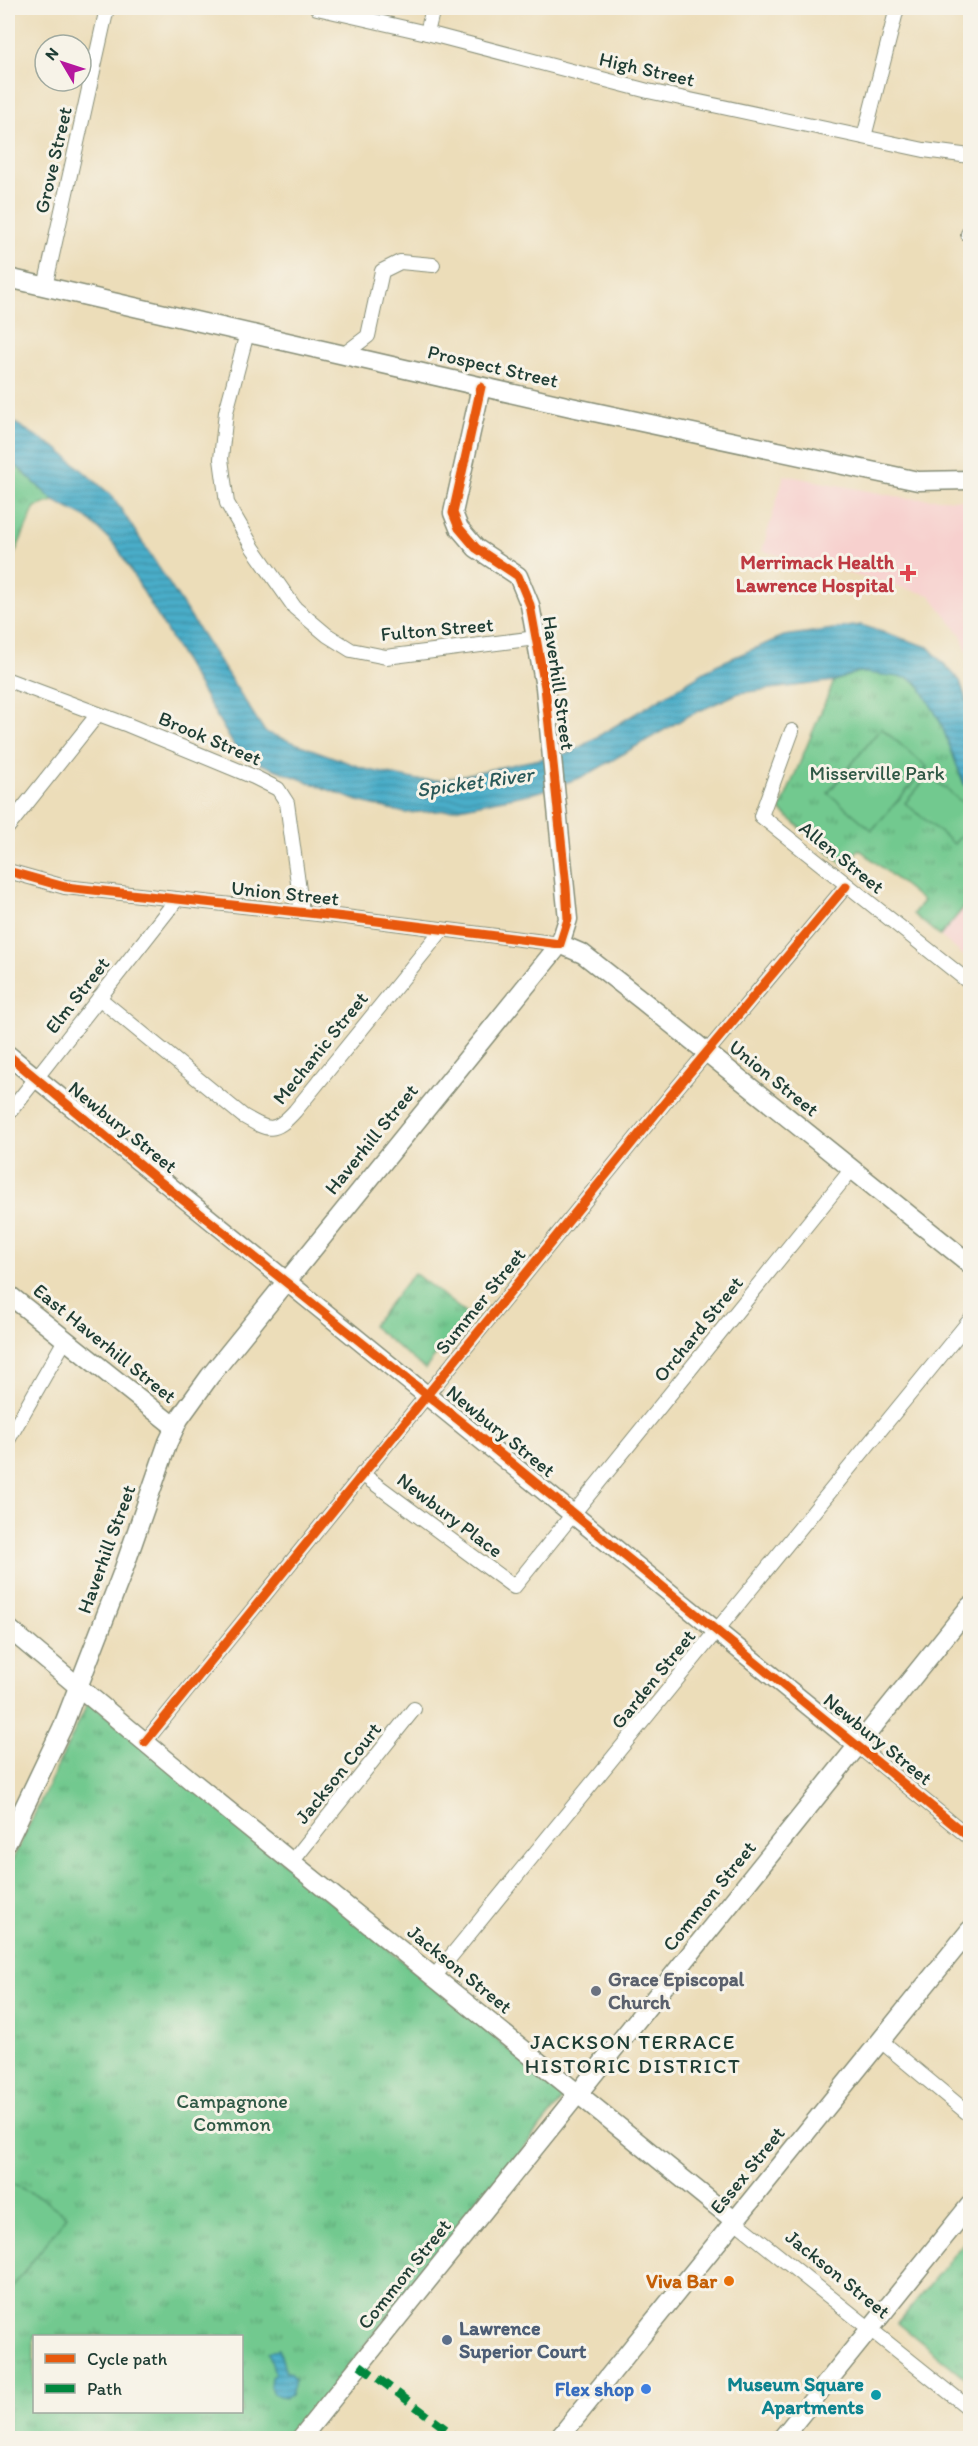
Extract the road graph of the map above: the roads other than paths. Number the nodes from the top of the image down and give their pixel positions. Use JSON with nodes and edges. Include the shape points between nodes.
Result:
{"nodes":[{"id":1,"x":107,"y":8,"type":"edge"},
{"id":2,"x":317,"y":8,"type":"edge"},
{"id":3,"x":433,"y":8,"type":"edge"},
{"id":4,"x":897,"y":8,"type":"edge"},
{"id":5,"x":428,"y":33,"type":"junction"},
{"id":6,"x":864,"y":137,"type":"junction"},
{"id":7,"x":970,"y":156,"type":"edge"},
{"id":8,"x":433,"y":265,"type":"dead end"},
{"id":9,"x":8,"y":278,"type":"edge"},
{"id":10,"x":45,"y":287,"type":"junction"},
{"id":11,"x":247,"y":333,"type":"junction"},
{"id":12,"x":343,"y":355,"type":"junction"},
{"id":13,"x":481,"y":387,"type":"junction"},
{"id":14,"x":970,"y":480,"type":"edge"},
{"id":15,"x":536,"y":638,"type":"junction"},
{"id":16,"x":8,"y":680,"type":"edge"},
{"id":17,"x":98,"y":714,"type":"junction"},
{"id":18,"x":792,"y":731,"type":"dead end"},
{"id":19,"x":8,"y":827,"type":"edge"},
{"id":20,"x":8,"y":870,"type":"edge"},
{"id":21,"x":846,"y":886,"type":"junction"},
{"id":22,"x":177,"y":899,"type":"junction"},
{"id":23,"x":302,"y":912,"type":"junction"},
{"id":24,"x":442,"y":930,"type":"junction"},
{"id":25,"x":560,"y":944,"type":"junction"},
{"id":26,"x":970,"y":983,"type":"edge"},
{"id":27,"x":99,"y":998,"type":"junction"},
{"id":28,"x":707,"y":1052,"type":"junction"},
{"id":29,"x":8,"y":1055,"type":"edge"},
{"id":30,"x":36,"y":1079,"type":"junction"},
{"id":31,"x":8,"y":1114,"type":"edge"},
{"id":32,"x":852,"y":1169,"type":"junction"},
{"id":33,"x":970,"y":1264,"type":"edge"},
{"id":34,"x":286,"y":1282,"type":"junction"},
{"id":35,"x":8,"y":1294,"type":"edge"},
{"id":36,"x":970,"y":1320,"type":"edge"},
{"id":37,"x":65,"y":1340,"type":"junction"},
{"id":38,"x":427,"y":1394,"type":"junction"},
{"id":39,"x":175,"y":1427,"type":"junction"},
{"id":40,"x":8,"y":1440,"type":"edge"},
{"id":41,"x":362,"y":1474,"type":"junction"},
{"id":42,"x":574,"y":1513,"type":"junction"},
{"id":43,"x":513,"y":1587,"type":"joint"},
{"id":44,"x":970,"y":1606,"type":"edge"},
{"id":45,"x":8,"y":1628,"type":"edge"},
{"id":46,"x":717,"y":1631,"type":"junction"},
{"id":47,"x":78,"y":1687,"type":"junction"},
{"id":48,"x":414,"y":1709,"type":"dead end"},
{"id":49,"x":145,"y":1742,"type":"junction"},
{"id":50,"x":858,"y":1746,"type":"junction"},
{"id":51,"x":970,"y":1838,"type":"edge"},
{"id":52,"x":8,"y":1841,"type":"edge"},
{"id":53,"x":292,"y":1862,"type":"junction"},
{"id":54,"x":970,"y":1930,"type":"edge"},
{"id":55,"x":434,"y":1977,"type":"junction"},
{"id":56,"x":880,"y":2041,"type":"junction"},
{"id":57,"x":578,"y":2094,"type":"junction"},
{"id":58,"x":970,"y":2115,"type":"edge"},
{"id":59,"x":970,"y":2205,"type":"edge"},
{"id":60,"x":735,"y":2221,"type":"junction"},
{"id":61,"x":870,"y":2329,"type":"junction"},
{"id":62,"x":970,"y":2409,"type":"edge"},
{"id":63,"x":301,"y":2439,"type":"edge"},
{"id":64,"x":559,"y":2439,"type":"edge"},
{"id":65,"x":782,"y":2439,"type":"edge"}],
"edges":[{"from":1,"to":10,"type":"street","name":"Grove Street"},
{"from":2,"to":5,"type":"street","name":"High Street"},
{"from":3,"to":5,"type":"street"},
{"from":4,"to":6,"type":"street"},
{"from":5,"to":6,"type":"street","name":"High Street","via":[[648,91]]},
{"from":6,"to":7,"type":"street","name":"High Street"},
{"from":8,"to":12,"type":"street","via":[[400,262],[382,271],[368,336]]},
{"from":9,"to":10,"type":"main road","name":"Prospect Street"},
{"from":10,"to":11,"type":"main road","name":"Prospect Street"},
{"from":11,"to":12,"type":"main road","name":"Prospect Street"},
{"from":11,"to":15,"type":"street","name":"Fulton Street","via":[[226,412],[221,459],[227,503],[295,608],[351,650],[387,657]]},
{"from":12,"to":13,"type":"main road","name":"Prospect Street"},
{"from":13,"to":14,"type":"main road","name":"Prospect Street","via":[[918,481]]},
{"from":13,"to":15,"type":"main road","name":"Haverhill Street","via":[[453,513],[459,528],[476,548],[518,576],[530,605]]},
{"from":15,"to":25,"type":"main road","name":"Haverhill Street","via":[[568,919]]},
{"from":16,"to":17,"type":"street","name":"Brook Street"},
{"from":17,"to":19,"type":"street"},
{"from":17,"to":23,"type":"street","name":"Brook Street","via":[[278,789],[288,803]]},
{"from":18,"to":21,"type":"street","name":"Allen Street","via":[[761,816]]},
{"from":20,"to":22,"type":"street","name":"Union Street","via":[[65,887]]},
{"from":21,"to":26,"type":"street","name":"Allen Street"},
{"from":21,"to":28,"type":"street","name":"Summer Street"},
{"from":22,"to":23,"type":"street","name":"Union Street"},
{"from":22,"to":27,"type":"street","name":"Elm Street"},
{"from":23,"to":24,"type":"street","name":"Union Street"},
{"from":24,"to":25,"type":"street","name":"Union Street"},
{"from":24,"to":27,"type":"street","name":"Mechanic Street","via":[[295,1111],[275,1128],[263,1127],[243,1116]]},
{"from":25,"to":28,"type":"main road","name":"Union Street","via":[[583,954]]},
{"from":25,"to":34,"type":"main road","name":"Haverhill Street"},
{"from":27,"to":30,"type":"street","name":"Elm Street"},
{"from":28,"to":32,"type":"main road","name":"Union Street"},
{"from":28,"to":38,"type":"street","name":"Summer Street"},
{"from":29,"to":30,"type":"main road","name":"Newbury Street"},
{"from":30,"to":31,"type":"street","name":"Elm Street"},
{"from":30,"to":34,"type":"main road","name":"Newbury Street"},
{"from":32,"to":33,"type":"main road","name":"Union Street"},
{"from":32,"to":42,"type":"street","name":"Orchard Street"},
{"from":34,"to":38,"type":"main road","name":"Newbury Street"},
{"from":34,"to":39,"type":"main road","name":"Haverhill Street","via":[[210,1376]]},
{"from":35,"to":37,"type":"main road","name":"East Haverhill Street"},
{"from":36,"to":46,"type":"street","name":"Garden Street"},
{"from":37,"to":39,"type":"main road","name":"East Haverhill Street"},
{"from":37,"to":40,"type":"street"},
{"from":38,"to":41,"type":"street","name":"Summer Street"},
{"from":38,"to":42,"type":"main road","name":"Newbury Street"},
{"from":39,"to":47,"type":"main road","name":"Haverhill Street"},
{"from":41,"to":43,"type":"street","name":"Newbury Place"},
{"from":41,"to":49,"type":"street","name":"Summer Street"},
{"from":42,"to":43,"type":"street","name":"Orchard Street"},
{"from":42,"to":46,"type":"main road","name":"Newbury Street"},
{"from":44,"to":50,"type":"main road","name":"Common Street"},
{"from":45,"to":47,"type":"main road","name":"Jackson Street"},
{"from":46,"to":50,"type":"main road","name":"Newbury Street"},
{"from":46,"to":55,"type":"street","name":"Garden Street"},
{"from":47,"to":49,"type":"main road","name":"Jackson Street"},
{"from":47,"to":52,"type":"main road","name":"Haverhill Street"},
{"from":48,"to":53,"type":"street","name":"Jackson Court"},
{"from":49,"to":53,"type":"main road","name":"Jackson Street"},
{"from":50,"to":51,"type":"street","name":"Newbury Street"},
{"from":50,"to":57,"type":"main road","name":"Common Street"},
{"from":53,"to":55,"type":"main road","name":"Jackson Street"},
{"from":54,"to":56,"type":"main road","name":"Essex Street"},
{"from":55,"to":57,"type":"main road","name":"Jackson Street"},
{"from":56,"to":58,"type":"street"},
{"from":56,"to":60,"type":"main road","name":"Essex Street"},
{"from":57,"to":60,"type":"main road","name":"Jackson Street"},
{"from":57,"to":63,"type":"main road","name":"Common Street"},
{"from":59,"to":61,"type":"main road"},
{"from":60,"to":61,"type":"street","name":"Jackson Street"},
{"from":60,"to":64,"type":"main road","name":"Essex Street"},
{"from":61,"to":62,"type":"street","name":"Jackson Street"},
{"from":61,"to":65,"type":"main road"}]}
